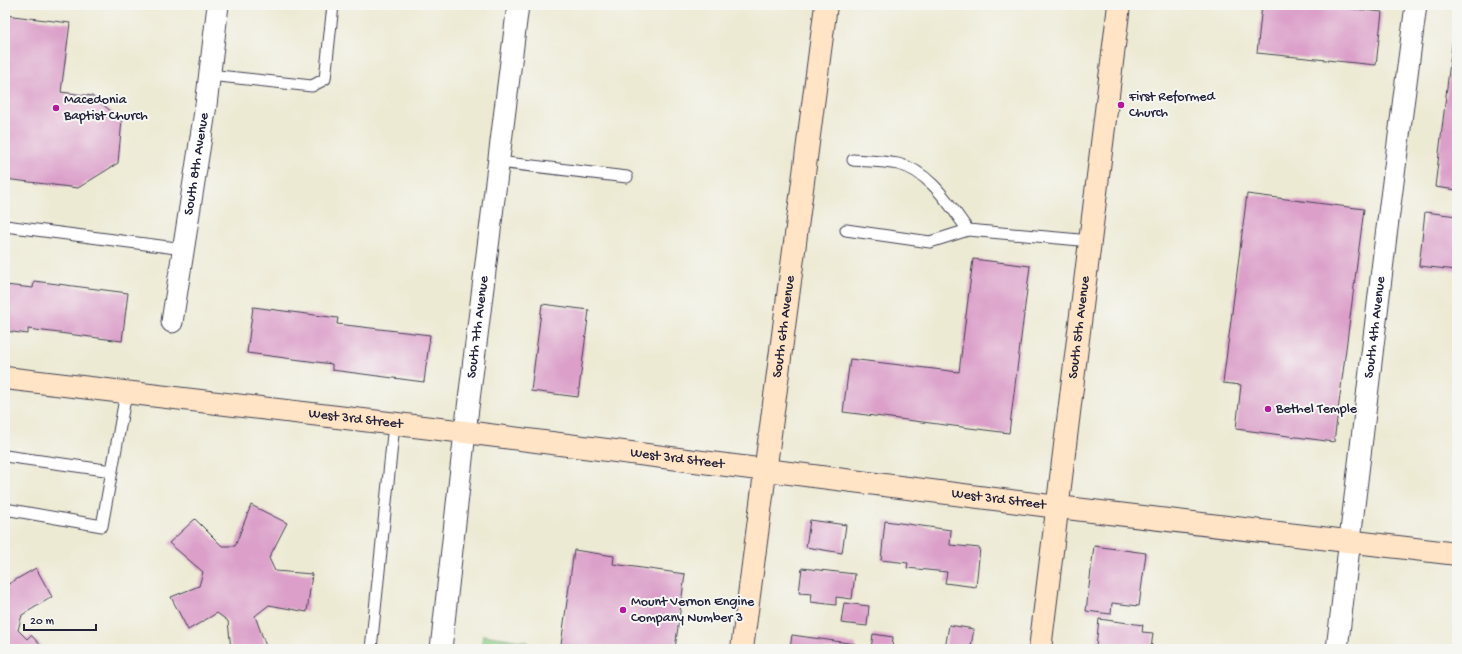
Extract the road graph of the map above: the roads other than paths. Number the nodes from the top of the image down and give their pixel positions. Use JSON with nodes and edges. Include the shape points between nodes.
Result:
{"nodes":[{"id":1,"x":218,"y":5,"type":"edge"},
{"id":2,"x":333,"y":5,"type":"edge"},
{"id":3,"x":518,"y":5,"type":"edge"},
{"id":4,"x":826,"y":5,"type":"edge"},
{"id":5,"x":1119,"y":5,"type":"edge"},
{"id":6,"x":1416,"y":5,"type":"edge"},
{"id":7,"x":209,"y":75,"type":"junction"},
{"id":8,"x":852,"y":160,"type":"dead end"},
{"id":9,"x":498,"y":162,"type":"junction"},
{"id":10,"x":627,"y":177,"type":"dead end"},
{"id":11,"x":5,"y":226,"type":"edge"},
{"id":12,"x":846,"y":230,"type":"dead end"},
{"id":13,"x":968,"y":230,"type":"junction"},
{"id":14,"x":1090,"y":241,"type":"junction"},
{"id":15,"x":184,"y":249,"type":"junction"},
{"id":16,"x":172,"y":322,"type":"dead end"},
{"id":17,"x":5,"y":378,"type":"edge"},
{"id":18,"x":126,"y":393,"type":"junction"},
{"id":19,"x":394,"y":424,"type":"junction"},
{"id":20,"x":464,"y":432,"type":"junction"},
{"id":21,"x":5,"y":456,"type":"edge"},
{"id":22,"x":765,"y":470,"type":"junction"},
{"id":23,"x":112,"y":471,"type":"junction"},
{"id":24,"x":1058,"y":506,"type":"junction"},
{"id":25,"x":5,"y":509,"type":"edge"},
{"id":26,"x":1350,"y":541,"type":"junction"},
{"id":27,"x":1457,"y":554,"type":"edge"},
{"id":28,"x":371,"y":649,"type":"edge"},
{"id":29,"x":441,"y":649,"type":"edge"},
{"id":30,"x":742,"y":649,"type":"edge"},
{"id":31,"x":1040,"y":649,"type":"edge"},
{"id":32,"x":1337,"y":649,"type":"edge"}],
"edges":[{"from":1,"to":7,"type":"street","name":"South 8th Avenue"},
{"from":2,"to":7,"type":"lane","via":[[325,79],[312,86]]},
{"from":3,"to":9,"type":"street","name":"South 7th Avenue"},
{"from":4,"to":22,"type":"street","name":"South 6th Avenue"},
{"from":5,"to":14,"type":"street","name":"South 5th Avenue"},
{"from":6,"to":26,"type":"street","name":"South 4th Avenue"},
{"from":7,"to":15,"type":"street","name":"South 8th Avenue"},
{"from":8,"to":13,"type":"lane","via":[[899,164],[922,175],[939,192]]},
{"from":9,"to":10,"type":"lane"},
{"from":9,"to":20,"type":"street","name":"South 7th Avenue"},
{"from":11,"to":15,"type":"lane"},
{"from":12,"to":13,"type":"lane","via":[[930,242]]},
{"from":13,"to":14,"type":"lane"},
{"from":14,"to":24,"type":"street","name":"South 5th Avenue"},
{"from":15,"to":16,"type":"street","name":"South 8th Avenue"},
{"from":17,"to":18,"type":"street","name":"West 3rd Street"},
{"from":18,"to":19,"type":"street","name":"West 3rd Street"},
{"from":18,"to":23,"type":"lane"},
{"from":19,"to":20,"type":"street","name":"West 3rd Street"},
{"from":19,"to":28,"type":"lane"},
{"from":20,"to":22,"type":"street","name":"West 3rd Street"},
{"from":20,"to":29,"type":"street","name":"South 7th Avenue"},
{"from":21,"to":23,"type":"lane"},
{"from":22,"to":24,"type":"street","name":"West 3rd Street"},
{"from":22,"to":30,"type":"street","name":"South 6th Avenue"},
{"from":23,"to":25,"type":"lane","via":[[102,526]]},
{"from":24,"to":26,"type":"street","name":"West 3rd Street"},
{"from":24,"to":31,"type":"street","name":"South 5th Avenue"},
{"from":26,"to":27,"type":"street","name":"West 3rd Street"},
{"from":26,"to":32,"type":"street","name":"South 4th Avenue"}]}
